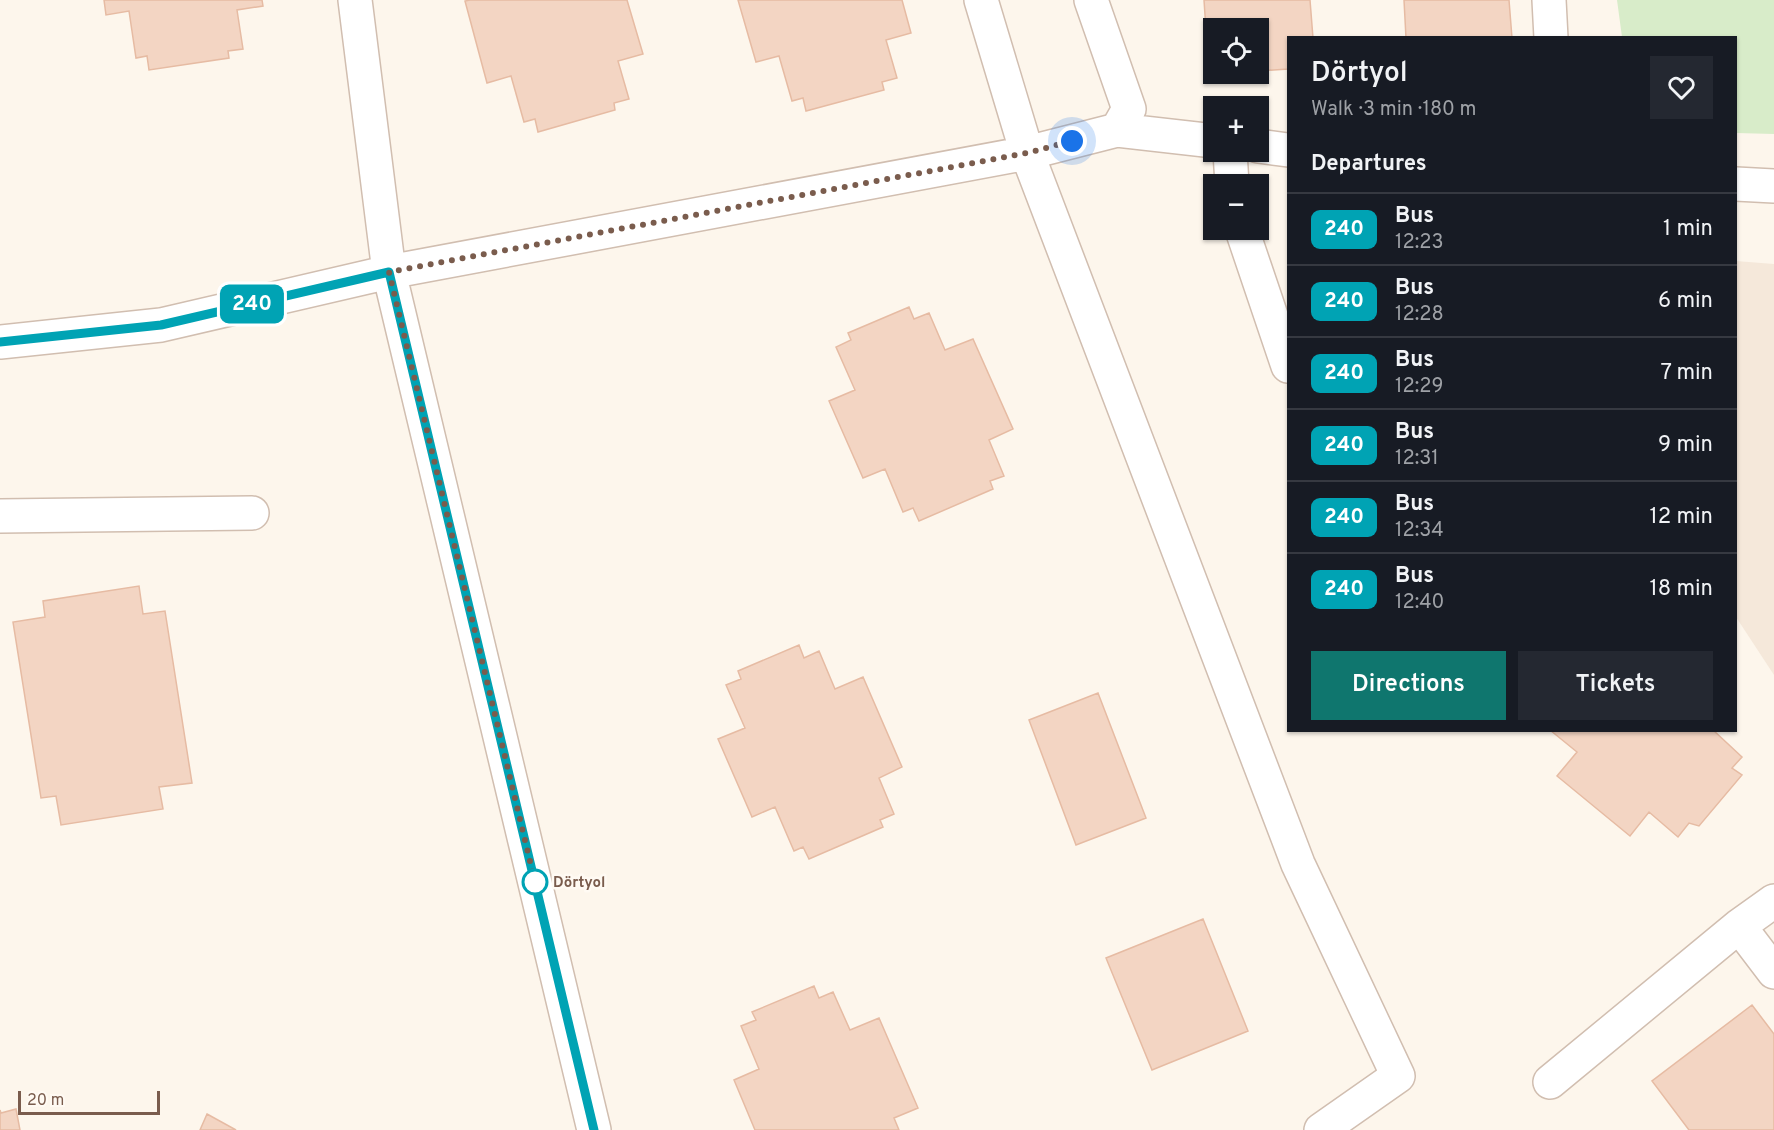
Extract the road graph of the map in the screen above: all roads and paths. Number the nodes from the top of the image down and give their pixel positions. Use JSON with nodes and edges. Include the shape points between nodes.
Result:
{"nodes":[{"id":1,"x":355,"y":0,"type":"edge"},
{"id":2,"x":981,"y":0,"type":"edge"},
{"id":3,"x":1091,"y":0,"type":"edge"},
{"id":4,"x":1549,"y":0,"type":"edge"},
{"id":5,"x":1551,"y":36,"type":"edge"},
{"id":6,"x":1118,"y":130,"type":"junction"},
{"id":7,"x":1203,"y":140,"type":"edge"},
{"id":8,"x":1269,"y":147,"type":"edge"},
{"id":9,"x":1287,"y":150,"type":"edge"},
{"id":10,"x":1027,"y":153,"type":"junction"},
{"id":11,"x":1737,"y":184,"type":"edge"},
{"id":12,"x":1774,"y":186,"type":"edge"},
{"id":13,"x":1245,"y":240,"type":"edge"},
{"id":14,"x":389,"y":272,"type":"junction"},
{"id":15,"x":0,"y":342,"type":"edge"},
{"id":16,"x":1287,"y":363,"type":"edge"},
{"id":17,"x":252,"y":513,"type":"dead end"},
{"id":18,"x":0,"y":516,"type":"edge"},
{"id":19,"x":1774,"y":901,"type":"edge"},
{"id":20,"x":1739,"y":926,"type":"junction"},
{"id":21,"x":1774,"y":972,"type":"edge"},
{"id":22,"x":1550,"y":1082,"type":"dead end"},
{"id":23,"x":594,"y":1130,"type":"edge"},
{"id":24,"x":1321,"y":1130,"type":"edge"}],
"edges":[{"from":1,"to":14,"type":"street"},
{"from":2,"to":10,"type":"street"},
{"from":3,"to":6,"type":"street","via":[[1129,109]]},
{"from":4,"to":5,"type":"street"},
{"from":6,"to":7,"type":"street"},
{"from":6,"to":10,"type":"street"},
{"from":8,"to":9,"type":"street"},
{"from":10,"to":14,"type":"street"},
{"from":10,"to":24,"type":"street","via":[[1298,864],[1398,1076]]},
{"from":11,"to":12,"type":"street"},
{"from":13,"to":16,"type":"street"},
{"from":14,"to":15,"type":"street","via":[[161,325]]},
{"from":14,"to":23,"type":"street"},
{"from":17,"to":18,"type":"street"},
{"from":19,"to":20,"type":"street"},
{"from":20,"to":21,"type":"street"},
{"from":20,"to":22,"type":"street"}]}
